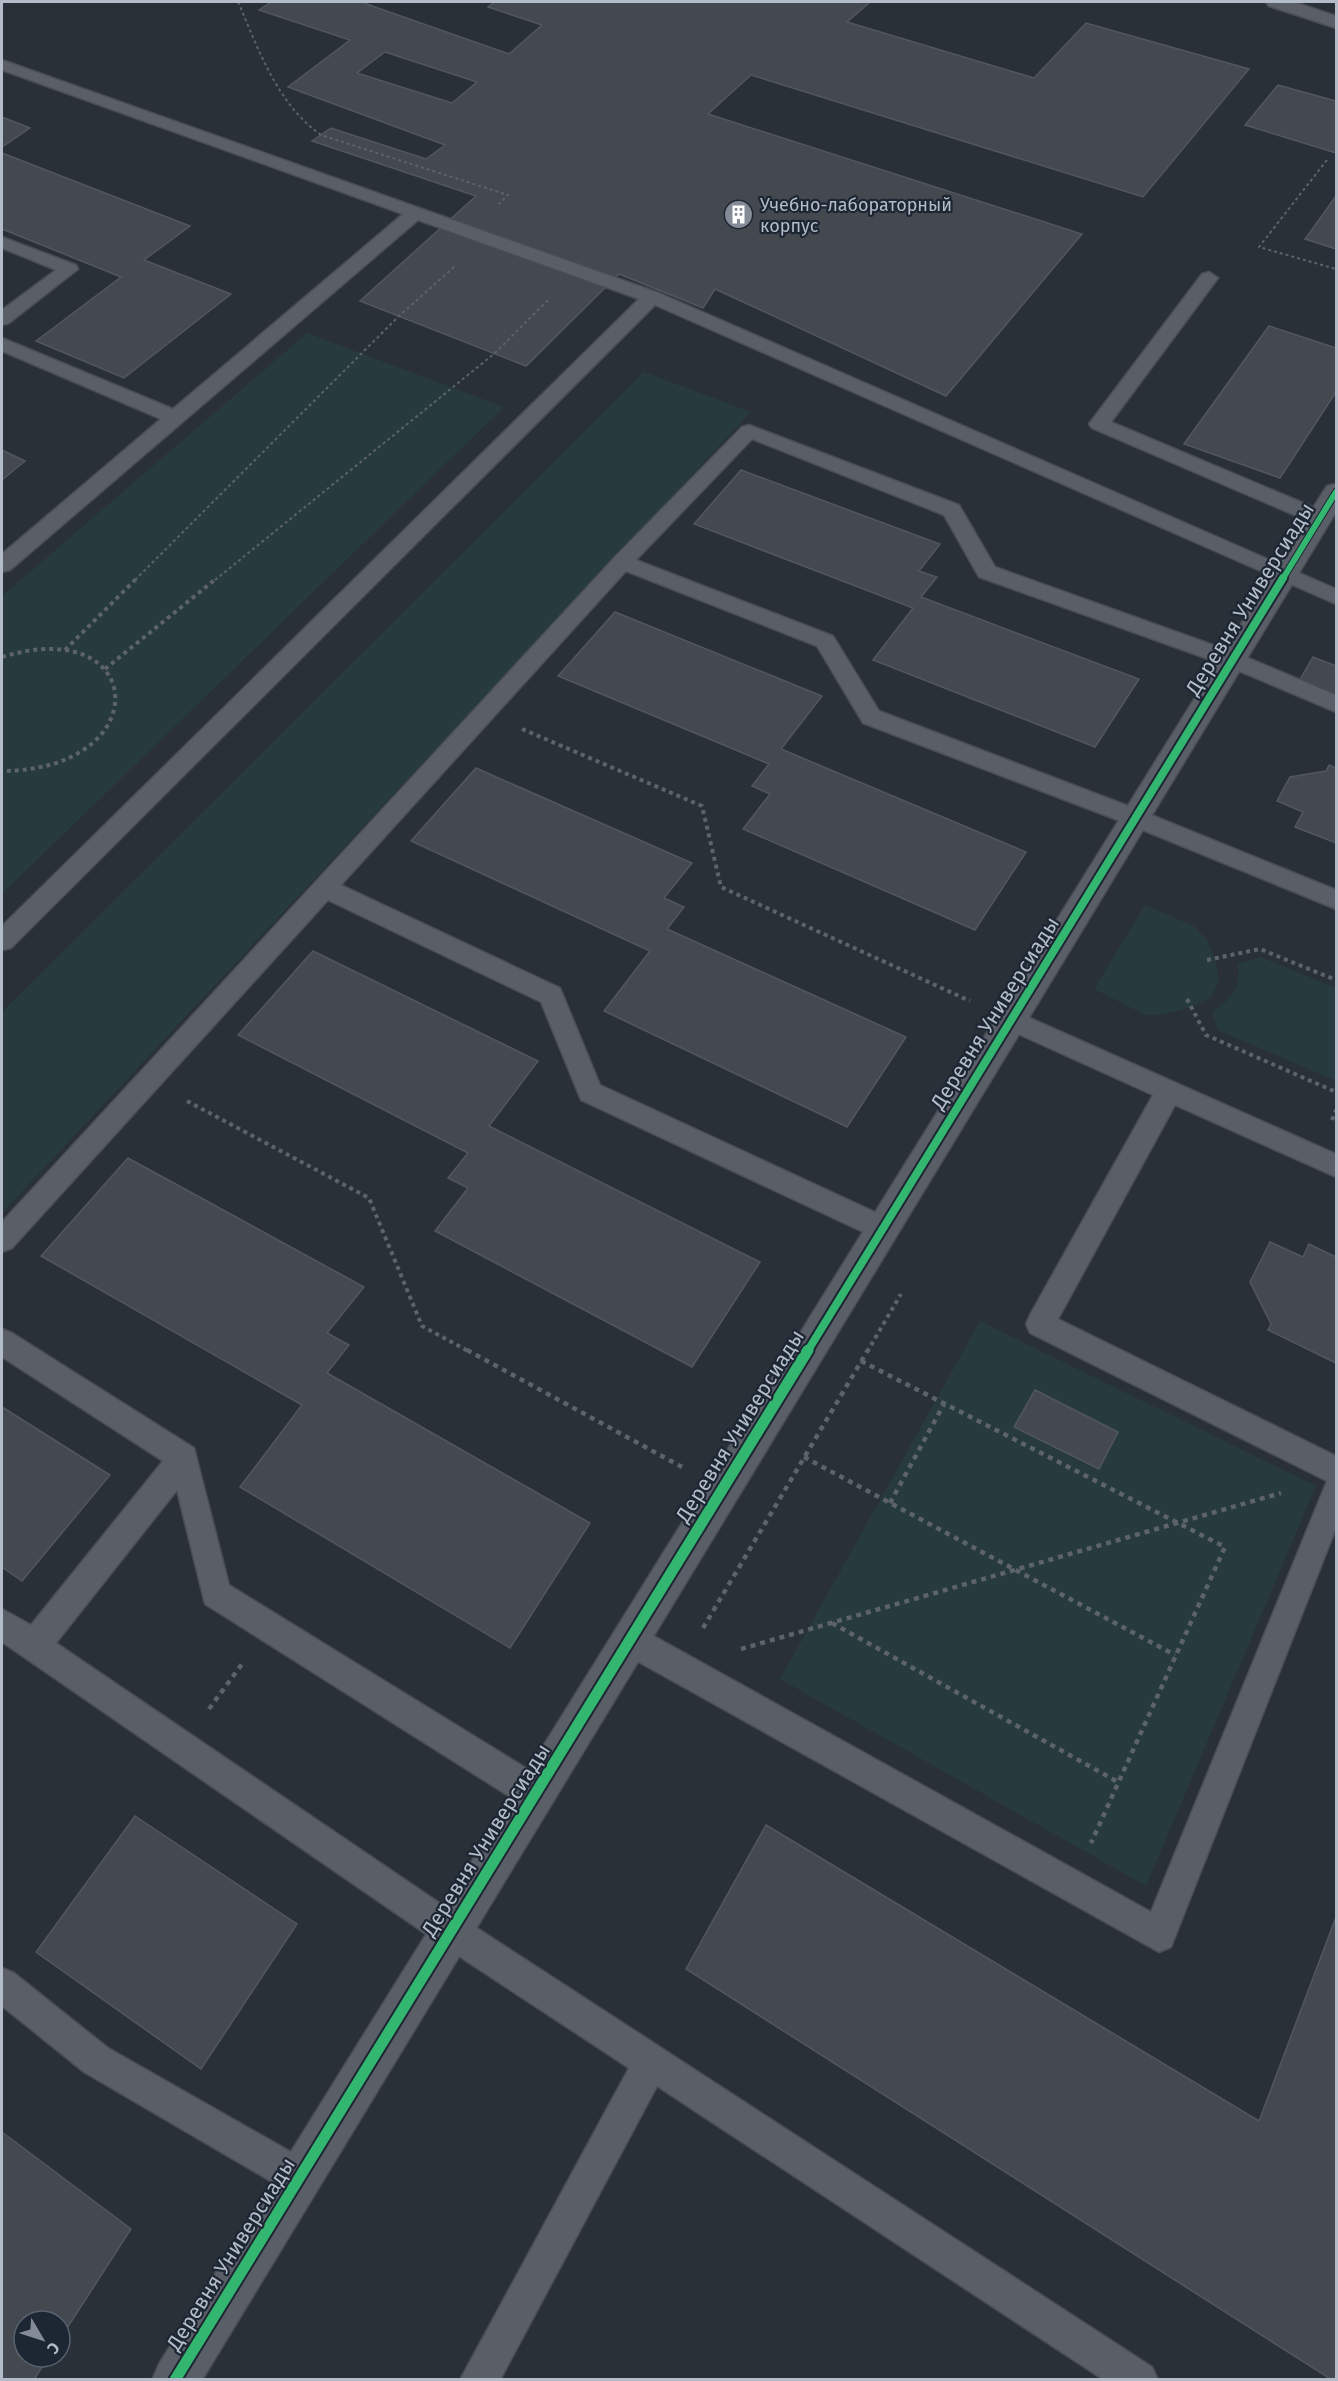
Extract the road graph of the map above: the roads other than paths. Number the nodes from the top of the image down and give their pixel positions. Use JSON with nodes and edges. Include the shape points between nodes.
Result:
{"nodes":[{"id":1,"x":1276,"y":2,"type":"edge"},
{"id":2,"x":1336,"y":22,"type":"edge"},
{"id":3,"x":2,"y":65,"type":"edge"},
{"id":4,"x":415,"y":213,"type":"junction"},
{"id":5,"x":2,"y":242,"type":"edge"},
{"id":6,"x":1209,"y":278,"type":"dead end"},
{"id":7,"x":652,"y":297,"type":"junction"},
{"id":8,"x":2,"y":319,"type":"edge"},
{"id":9,"x":2,"y":344,"type":"edge"},
{"id":10,"x":175,"y":417,"type":"junction"},
{"id":11,"x":1328,"y":505,"type":"edge"},
{"id":12,"x":622,"y":562,"type":"junction"},
{"id":13,"x":2,"y":565,"type":"edge"},
{"id":14,"x":1287,"y":573,"type":"junction"},
{"id":15,"x":1336,"y":597,"type":"edge"},
{"id":16,"x":1233,"y":660,"type":"junction"},
{"id":17,"x":1336,"y":704,"type":"edge"},
{"id":18,"x":1136,"y":818,"type":"junction"},
{"id":19,"x":324,"y":887,"type":"junction"},
{"id":20,"x":1336,"y":900,"type":"edge"},
{"id":21,"x":2,"y":941,"type":"edge"},
{"id":22,"x":1012,"y":1020,"type":"junction"},
{"id":23,"x":1168,"y":1090,"type":"junction"},
{"id":24,"x":1336,"y":1166,"type":"edge"},
{"id":25,"x":884,"y":1229,"type":"junction"},
{"id":26,"x":2,"y":1240,"type":"edge"},
{"id":27,"x":2,"y":1342,"type":"edge"},
{"id":28,"x":184,"y":1458,"type":"junction"},
{"id":29,"x":1336,"y":1471,"type":"edge"},
{"id":30,"x":1336,"y":1492,"type":"edge"},
{"id":31,"x":2,"y":1624,"type":"edge"},
{"id":32,"x":630,"y":1640,"type":"junction"},
{"id":33,"x":34,"y":1646,"type":"junction"},
{"id":34,"x":535,"y":1794,"type":"junction"},
{"id":35,"x":451,"y":1931,"type":"junction"},
{"id":36,"x":2,"y":1985,"type":"edge"},
{"id":37,"x":652,"y":2061,"type":"junction"},
{"id":38,"x":299,"y":2177,"type":"junction"},
{"id":39,"x":175,"y":2379,"type":"edge"},
{"id":40,"x":479,"y":2379,"type":"edge"},
{"id":41,"x":1139,"y":2379,"type":"edge"}],
"edges":[{"from":1,"to":2,"type":"street"},
{"from":3,"to":4,"type":"lane"},
{"from":4,"to":7,"type":"lane"},
{"from":4,"to":10,"type":"lane"},
{"from":5,"to":8,"type":"lane","via":[[69,269]]},
{"from":6,"to":11,"type":"lane","via":[[1099,424]]},
{"from":7,"to":14,"type":"lane"},
{"from":7,"to":21,"type":"lane"},
{"from":9,"to":10,"type":"lane"},
{"from":10,"to":13,"type":"lane"},
{"from":11,"to":14,"type":"street","name":"Деревня Универсиады"},
{"from":12,"to":16,"type":"lane","via":[[749,431],[952,510],[987,572]]},
{"from":12,"to":18,"type":"lane","via":[[825,641],[871,717]]},
{"from":12,"to":19,"type":"lane"},
{"from":14,"to":15,"type":"lane"},
{"from":14,"to":16,"type":"street","name":"Деревня Универсиады"},
{"from":16,"to":17,"type":"lane"},
{"from":16,"to":18,"type":"street","name":"Деревня Универсиады"},
{"from":18,"to":20,"type":"lane"},
{"from":18,"to":22,"type":"street","name":"Деревня Универсиады"},
{"from":19,"to":25,"type":"lane","via":[[551,995],[590,1092]]},
{"from":19,"to":26,"type":"lane"},
{"from":22,"to":23,"type":"lane"},
{"from":22,"to":25,"type":"street","name":"Деревня Универсиады"},
{"from":23,"to":24,"type":"lane"},
{"from":23,"to":29,"type":"lane","via":[[1040,1324]]},
{"from":25,"to":32,"type":"street","name":"Деревня Универсиады"},
{"from":27,"to":28,"type":"lane"},
{"from":28,"to":33,"type":"lane"},
{"from":28,"to":34,"type":"lane","via":[[216,1594]]},
{"from":30,"to":32,"type":"lane","via":[[1159,1935]]},
{"from":31,"to":33,"type":"lane"},
{"from":32,"to":34,"type":"street","name":"Деревня Универсиады"},
{"from":33,"to":35,"type":"lane"},
{"from":34,"to":35,"type":"street","name":"Деревня Универсиады"},
{"from":35,"to":37,"type":"lane"},
{"from":35,"to":38,"type":"street","name":"Деревня Универсиады"},
{"from":36,"to":38,"type":"lane","via":[[96,2060]]},
{"from":37,"to":40,"type":"lane"},
{"from":37,"to":41,"type":"lane"},
{"from":38,"to":39,"type":"street","name":"Деревня Универсиады"}]}
